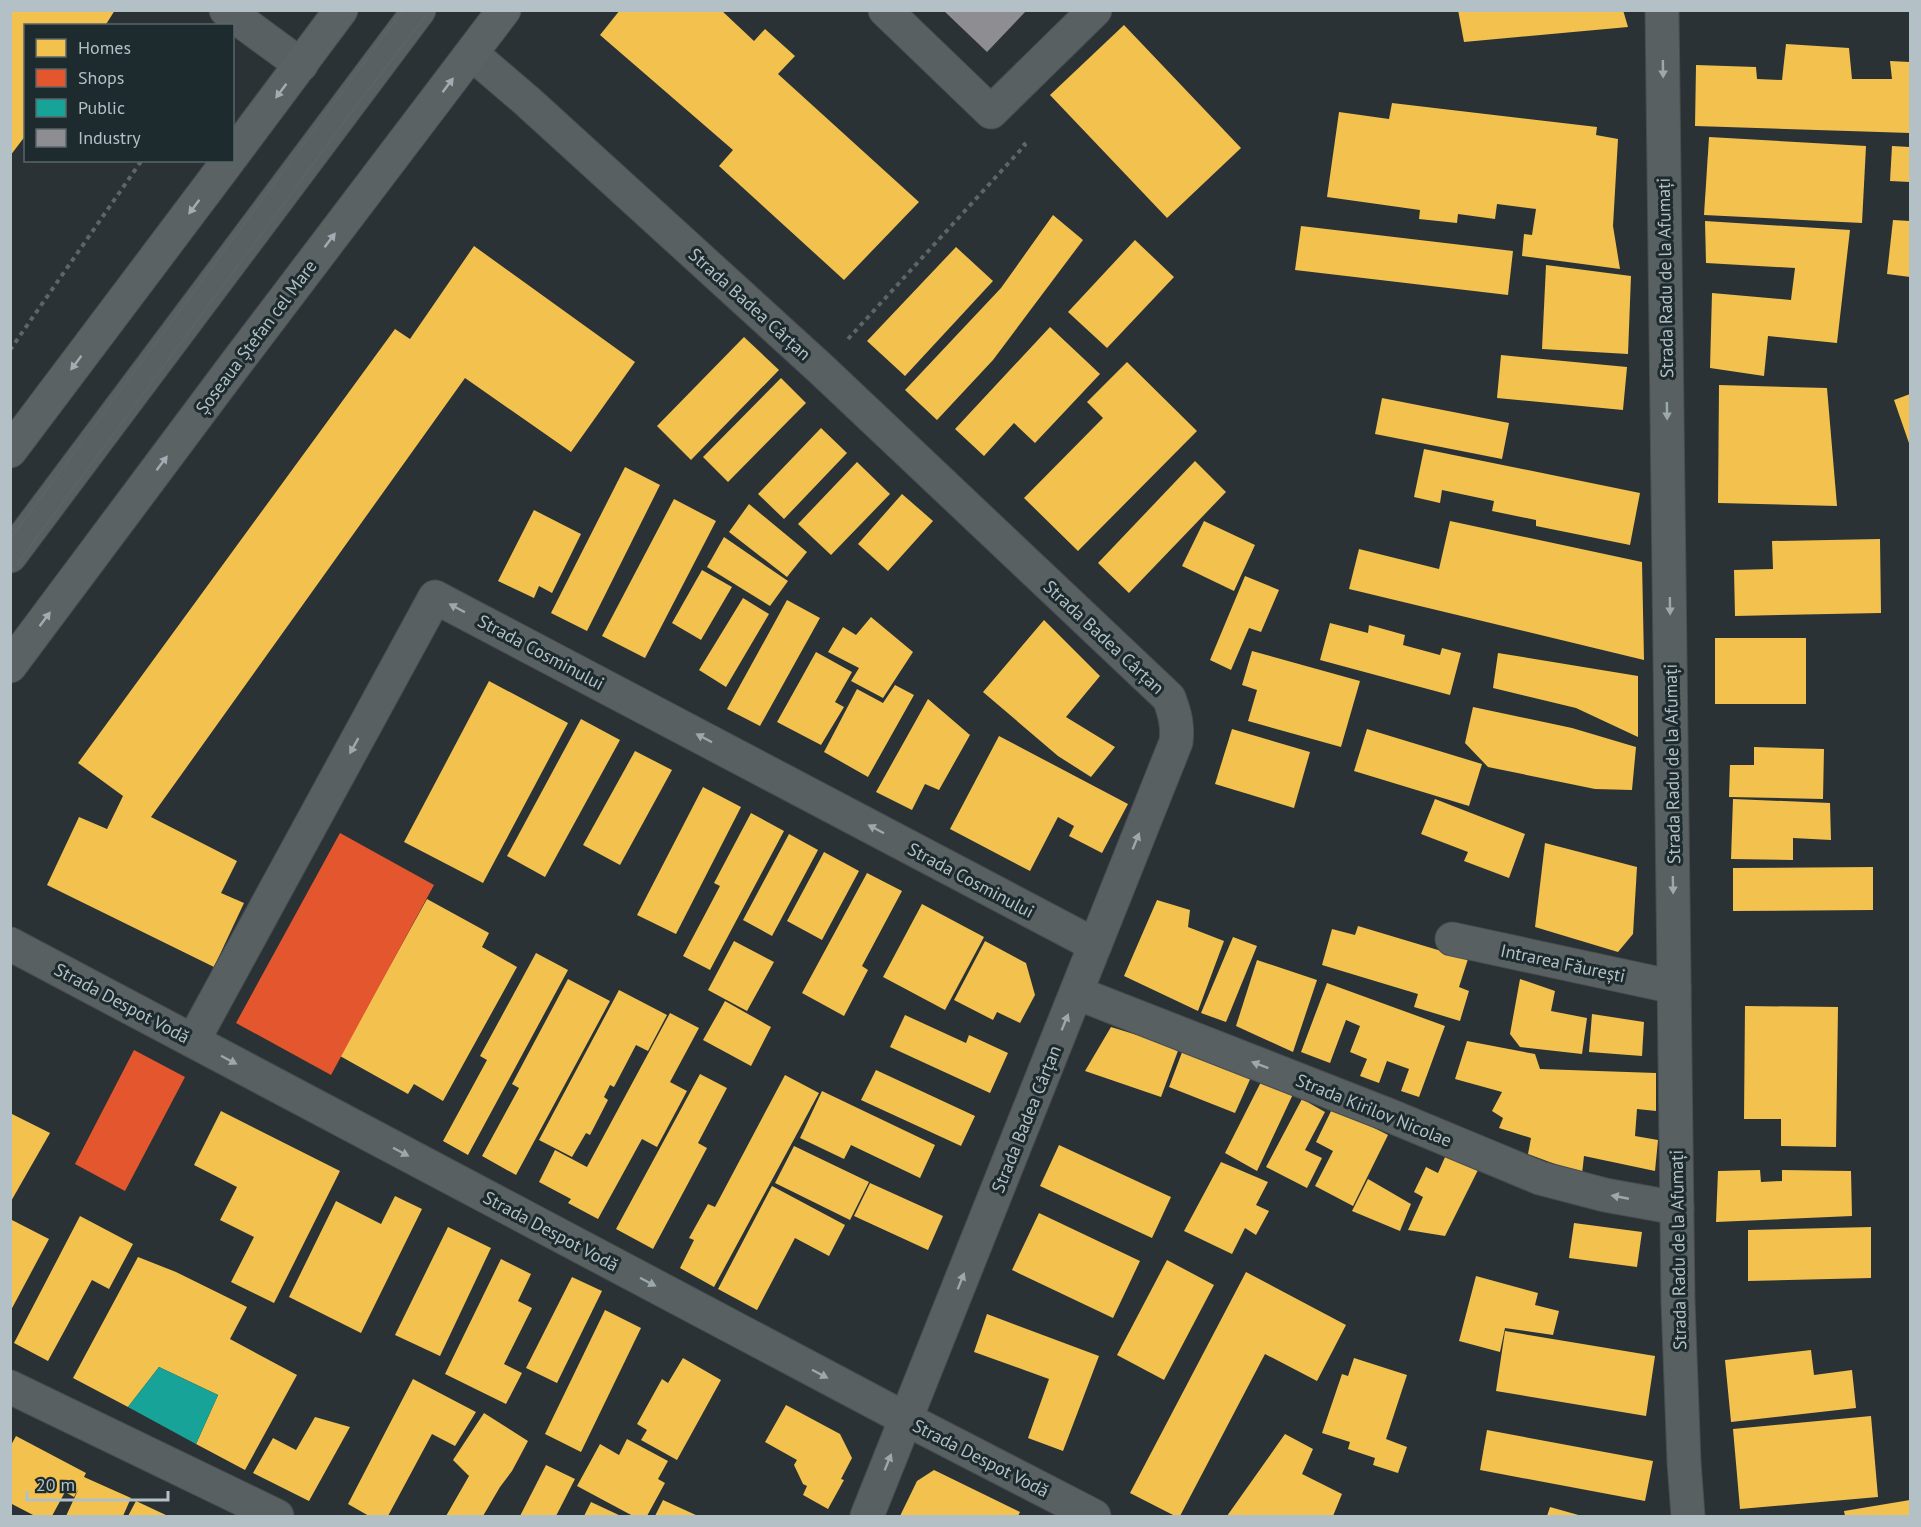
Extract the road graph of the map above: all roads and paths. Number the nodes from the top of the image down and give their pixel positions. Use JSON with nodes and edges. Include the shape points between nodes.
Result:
{"nodes":[{"id":1,"x":226,"y":10,"type":"edge"},
{"id":2,"x":341,"y":10,"type":"edge"},
{"id":3,"x":419,"y":10,"type":"edge"},
{"id":4,"x":504,"y":10,"type":"edge"},
{"id":5,"x":885,"y":10,"type":"edge"},
{"id":6,"x":1095,"y":10,"type":"edge"},
{"id":7,"x":1662,"y":10,"type":"edge"},
{"id":8,"x":472,"y":54,"type":"junction"},
{"id":9,"x":301,"y":65,"type":"junction"},
{"id":10,"x":991,"y":112,"type":"junction"},
{"id":11,"x":234,"y":153,"type":"edge"},
{"id":12,"x":141,"y":162,"type":"edge"},
{"id":13,"x":227,"y":162,"type":"edge"},
{"id":14,"x":10,"y":350,"type":"edge"},
{"id":15,"x":821,"y":369,"type":"junction"},
{"id":16,"x":10,"y":451,"type":"edge"},
{"id":17,"x":10,"y":556,"type":"edge"},
{"id":18,"x":10,"y":666,"type":"edge"},
{"id":19,"x":1452,"y":939,"type":"dead end"},
{"id":20,"x":10,"y":944,"type":"edge"},
{"id":21,"x":1095,"y":945,"type":"junction"},
{"id":22,"x":1674,"y":987,"type":"junction"},
{"id":23,"x":1077,"y":993,"type":"junction"},
{"id":24,"x":193,"y":1041,"type":"junction"},
{"id":25,"x":1677,"y":1208,"type":"junction"},
{"id":26,"x":10,"y":1387,"type":"edge"},
{"id":27,"x":906,"y":1419,"type":"junction"},
{"id":28,"x":277,"y":1516,"type":"edge"},
{"id":29,"x":867,"y":1516,"type":"edge"},
{"id":30,"x":1094,"y":1516,"type":"edge"},
{"id":31,"x":1688,"y":1516,"type":"edge"}],
"edges":[{"from":1,"to":9,"type":"street"},
{"from":2,"to":9,"type":"main road"},
{"from":3,"to":17,"type":"street"},
{"from":4,"to":8,"type":"main road","name":"Șoseaua Ștefan cel Mare"},
{"from":5,"to":10,"type":"street"},
{"from":6,"to":10,"type":"street"},
{"from":7,"to":22,"type":"street","name":"Strada Radu de la Afumați","one_way":true},
{"from":8,"to":15,"type":"street","name":"Strada Badea Cârțan"},
{"from":18,"to":8,"type":"main road","name":"Șoseaua Ștefan cel Mare","one_way":true},
{"from":9,"to":11,"type":"main road","one_way":true},
{"from":10,"to":15,"type":"path","via":[[1025,145]]},
{"from":12,"to":14,"type":"path"},
{"from":13,"to":16,"type":"main road","one_way":true},
{"from":21,"to":15,"type":"street","name":"Strada Badea Cârțan","one_way":true,"via":[[1176,742],[1175,712],[1169,698]]},
{"from":19,"to":22,"type":"street","name":"Intrarea Făurești"},
{"from":20,"to":24,"type":"street","name":"Strada Despot Vodă"},
{"from":21,"to":23,"type":"street","name":"Strada Badea Cârțan"},
{"from":21,"to":24,"type":"street","name":"Strada Cosminului","one_way":true,"via":[[435,597]]},
{"from":22,"to":25,"type":"street","name":"Strada Radu de la Afumați"},
{"from":25,"to":23,"type":"street","name":"Strada Kirilov Nicolae","one_way":true,"via":[[1540,1178]]},
{"from":27,"to":23,"type":"street","name":"Strada Badea Cârțan","one_way":true},
{"from":24,"to":27,"type":"street","name":"Strada Despot Vodă","one_way":true},
{"from":25,"to":31,"type":"street","name":"Strada Radu de la Afumați"},
{"from":26,"to":28,"type":"street"},
{"from":29,"to":27,"type":"street","name":"Strada Badea Cârțan","one_way":true},
{"from":27,"to":30,"type":"street","name":"Strada Despot Vodă"}]}
